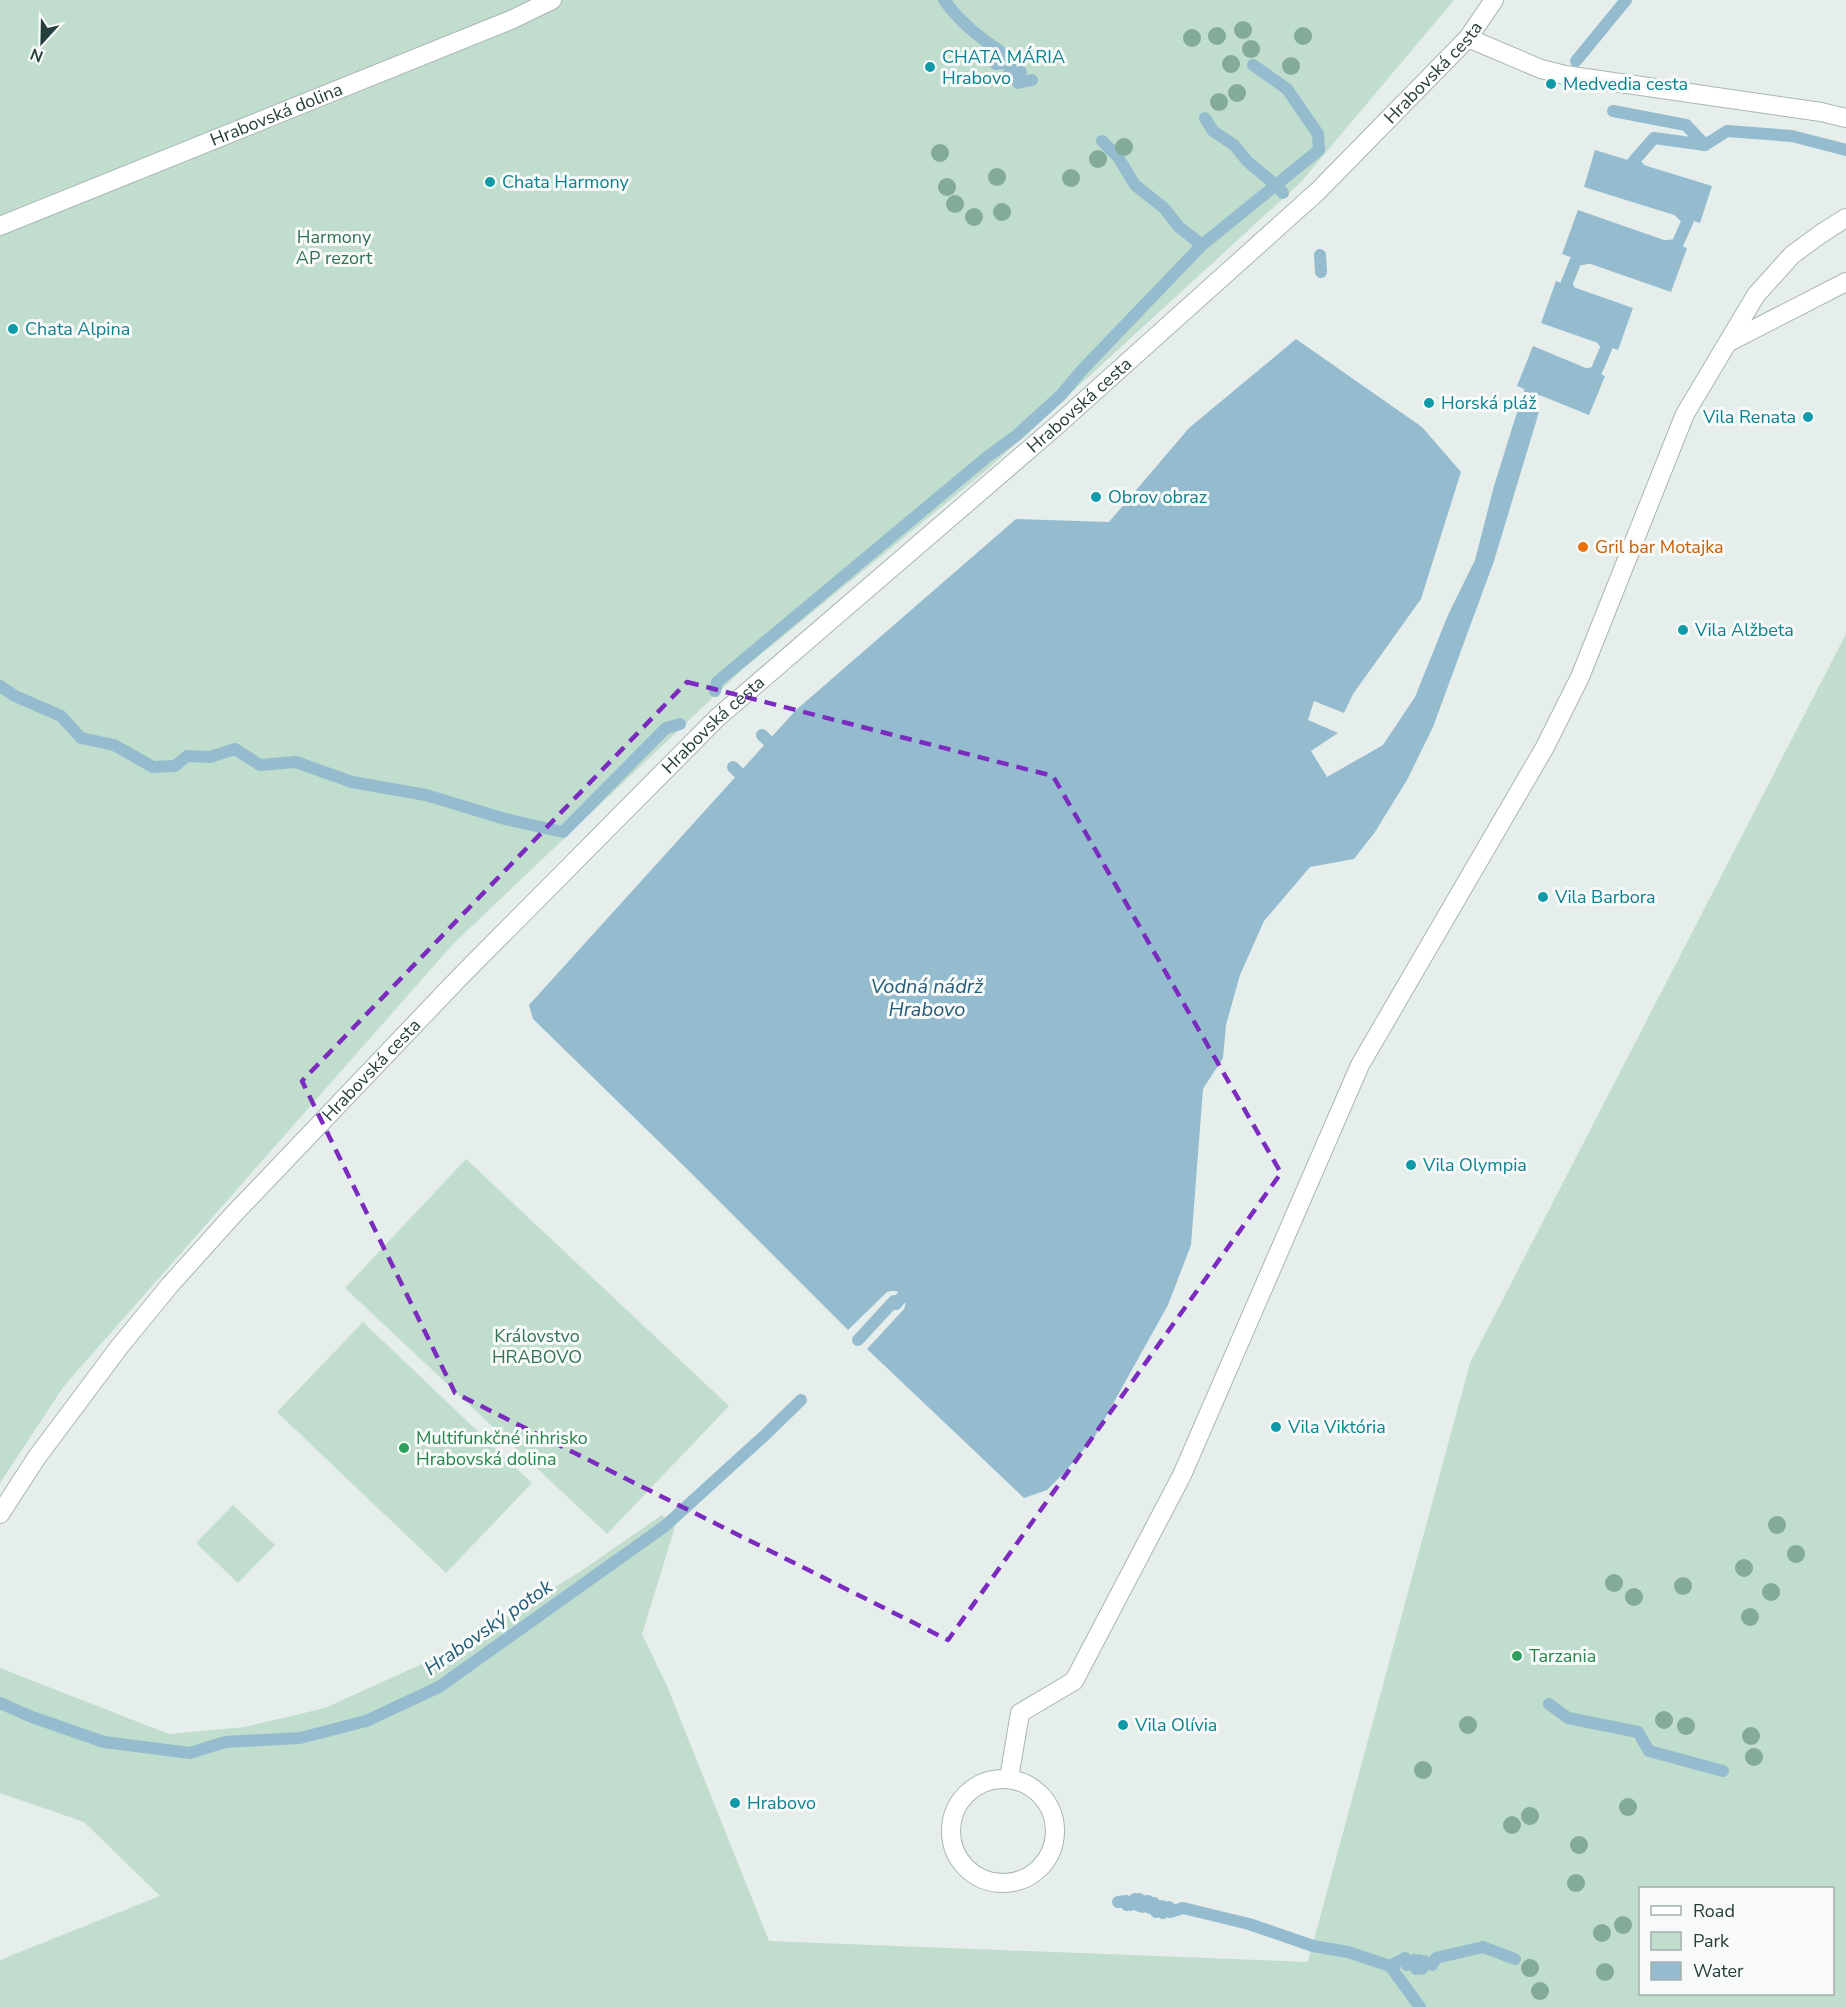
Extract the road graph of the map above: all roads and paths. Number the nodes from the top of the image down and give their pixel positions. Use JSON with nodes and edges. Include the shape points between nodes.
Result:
{"nodes":[{"id":1,"x":552,"y":0,"type":"edge"},
{"id":2,"x":1494,"y":0,"type":"edge"},
{"id":3,"x":1468,"y":38,"type":"junction"},
{"id":4,"x":1846,"y":118,"type":"edge"},
{"id":5,"x":1846,"y":218,"type":"edge"},
{"id":6,"x":0,"y":226,"type":"edge"},
{"id":7,"x":1846,"y":282,"type":"edge"},
{"id":8,"x":1729,"y":342,"type":"junction"},
{"id":9,"x":0,"y":1514,"type":"edge"},
{"id":10,"x":1009,"y":1778,"type":"junction"}],
"edges":[{"from":1,"to":6,"type":"street","name":"Hrabovská dolina"},
{"from":2,"to":3,"type":"street","name":"Hrabovská cesta"},
{"from":3,"to":4,"type":"street","via":[[1540,69],[1565,75]]},
{"from":3,"to":9,"type":"street","name":"Hrabovská cesta","via":[[1318,191],[1054,428],[717,718],[232,1216],[120,1346],[37,1457]]},
{"from":5,"to":8,"type":"street","via":[[1792,255],[1756,295]]},
{"from":7,"to":8,"type":"street"},
{"from":8,"to":10,"type":"street","via":[[1685,414],[1580,677],[1545,747],[1360,1065],[1182,1475],[1106,1623],[1074,1681],[1020,1713]]},
{"from":10,"to":10,"type":"street","via":[[1041,1795],[1051,1810],[1055,1827],[1053,1845],[1045,1861],[1033,1874],[1004,1883],[975,1875],[963,1865],[951,1840],[951,1826],[955,1810],[977,1785]]}]}
